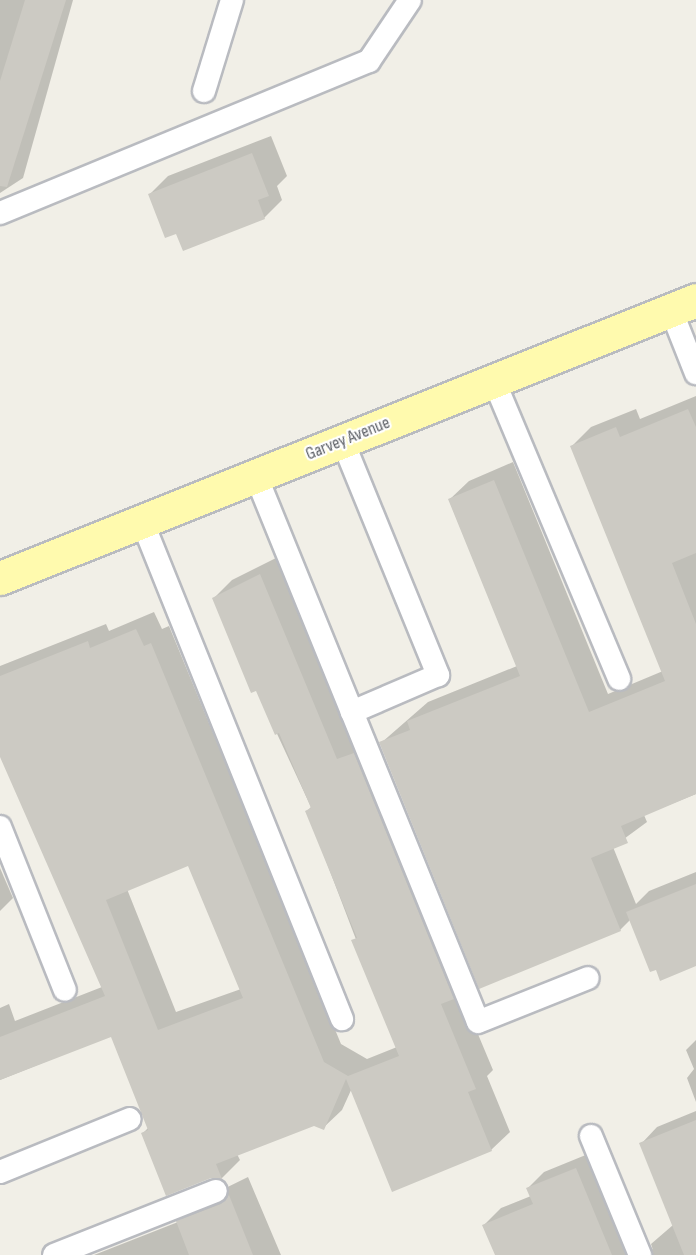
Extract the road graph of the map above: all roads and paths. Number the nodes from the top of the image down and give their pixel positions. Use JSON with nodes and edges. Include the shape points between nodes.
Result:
{"nodes":[{"id":1,"x":232,"y":0,"type":"edge"},
{"id":2,"x":410,"y":0,"type":"edge"},
{"id":3,"x":204,"y":91,"type":"dead end"},
{"id":4,"x":0,"y":213,"type":"edge"},
{"id":5,"x":683,"y":305,"type":"edge"},
{"id":6,"x":696,"y":373,"type":"edge"},
{"id":7,"x":494,"y":381,"type":"junction"},
{"id":8,"x":343,"y":442,"type":"junction"},
{"id":9,"x":256,"y":476,"type":"junction"},
{"id":10,"x":142,"y":521,"type":"junction"},
{"id":11,"x":0,"y":578,"type":"edge"},
{"id":12,"x":619,"y":680,"type":"dead end"},
{"id":13,"x":352,"y":712,"type":"junction"},
{"id":14,"x":0,"y":827,"type":"edge"},
{"id":15,"x":588,"y":978,"type":"dead end"},
{"id":16,"x":65,"y":990,"type":"dead end"},
{"id":17,"x":342,"y":1019,"type":"dead end"},
{"id":18,"x":130,"y":1119,"type":"dead end"},
{"id":19,"x":591,"y":1136,"type":"dead end"},
{"id":20,"x":0,"y":1172,"type":"edge"},
{"id":21,"x":216,"y":1191,"type":"dead end"},
{"id":22,"x":54,"y":1255,"type":"edge"},
{"id":23,"x":640,"y":1255,"type":"edge"}],
"edges":[{"from":1,"to":3,"type":"lane"},
{"from":2,"to":4,"type":"lane","via":[[369,61]]},
{"from":5,"to":6,"type":"lane"},
{"from":5,"to":7,"type":"main road","name":"Garvey Avenue"},
{"from":7,"to":8,"type":"main road","name":"Garvey Avenue"},
{"from":7,"to":12,"type":"lane"},
{"from":8,"to":9,"type":"main road","name":"Garvey Avenue"},
{"from":8,"to":13,"type":"lane","via":[[438,675]]},
{"from":9,"to":10,"type":"main road","name":"Garvey Avenue"},
{"from":9,"to":13,"type":"lane"},
{"from":10,"to":11,"type":"main road","name":"Garvey Avenue"},
{"from":10,"to":17,"type":"lane"},
{"from":13,"to":15,"type":"lane","via":[[478,1022]]},
{"from":14,"to":16,"type":"lane"},
{"from":18,"to":20,"type":"lane"},
{"from":19,"to":23,"type":"lane"},
{"from":21,"to":22,"type":"lane"}]}
